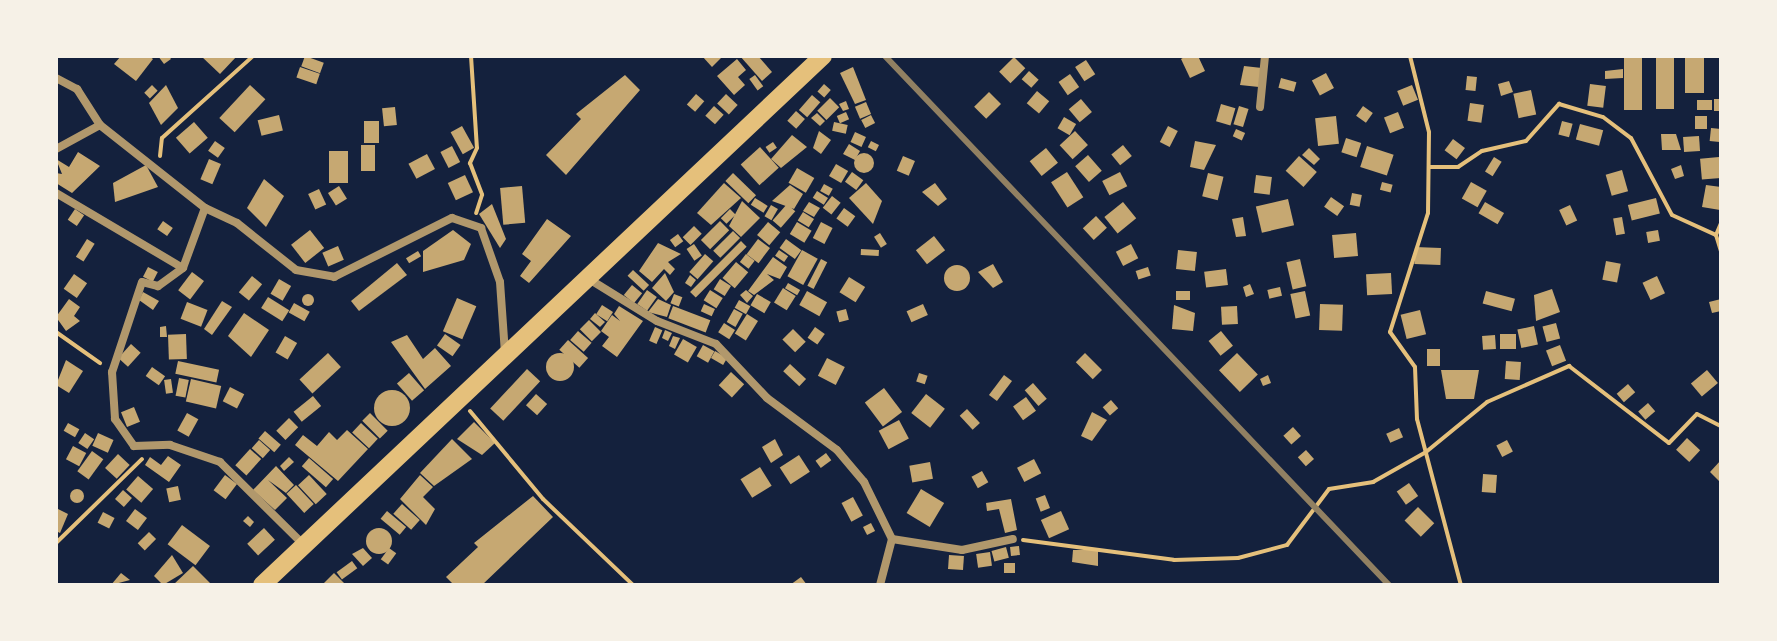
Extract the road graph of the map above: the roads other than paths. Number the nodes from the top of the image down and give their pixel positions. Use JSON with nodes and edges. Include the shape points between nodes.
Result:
{"nodes":[{"id":1,"x":823,"y":56,"type":"edge"},
{"id":2,"x":1265,"y":56,"type":"edge"},
{"id":3,"x":56,"y":78,"type":"edge"},
{"id":4,"x":1260,"y":107,"type":"dead end"},
{"id":5,"x":100,"y":125,"type":"junction"},
{"id":6,"x":56,"y":149,"type":"edge"},
{"id":7,"x":56,"y":193,"type":"edge"},
{"id":8,"x":205,"y":208,"type":"junction"},
{"id":9,"x":183,"y":268,"type":"junction"},
{"id":10,"x":589,"y":279,"type":"junction"},
{"id":11,"x":506,"y":358,"type":"junction"},
{"id":12,"x":892,"y":539,"type":"junction"},
{"id":13,"x":1013,"y":539,"type":"road end"},
{"id":14,"x":305,"y":546,"type":"junction"},
{"id":15,"x":262,"y":585,"type":"edge"},
{"id":16,"x":880,"y":585,"type":"edge"}],
"edges":[{"from":1,"to":10,"type":"highway"},
{"from":2,"to":4,"type":"street"},
{"from":3,"to":5,"type":"street","via":[[77,89]]},
{"from":5,"to":6,"type":"street"},
{"from":5,"to":8,"type":"street"},
{"from":7,"to":9,"type":"street"},
{"from":8,"to":9,"type":"street"},
{"from":8,"to":11,"type":"street","via":[[237,223],[296,270],[334,277],[452,218],[481,228],[500,282]]},
{"from":9,"to":14,"type":"street","via":[[158,286],[142,282],[112,372],[115,419],[134,446],[154,445],[220,462]]},
{"from":10,"to":11,"type":"highway"},
{"from":10,"to":12,"type":"street","via":[[657,321],[716,344],[767,398],[837,450],[864,482]]},
{"from":11,"to":14,"type":"highway"},
{"from":12,"to":13,"type":"street","via":[[962,550]]},
{"from":12,"to":16,"type":"street"},
{"from":14,"to":15,"type":"highway"}]}
